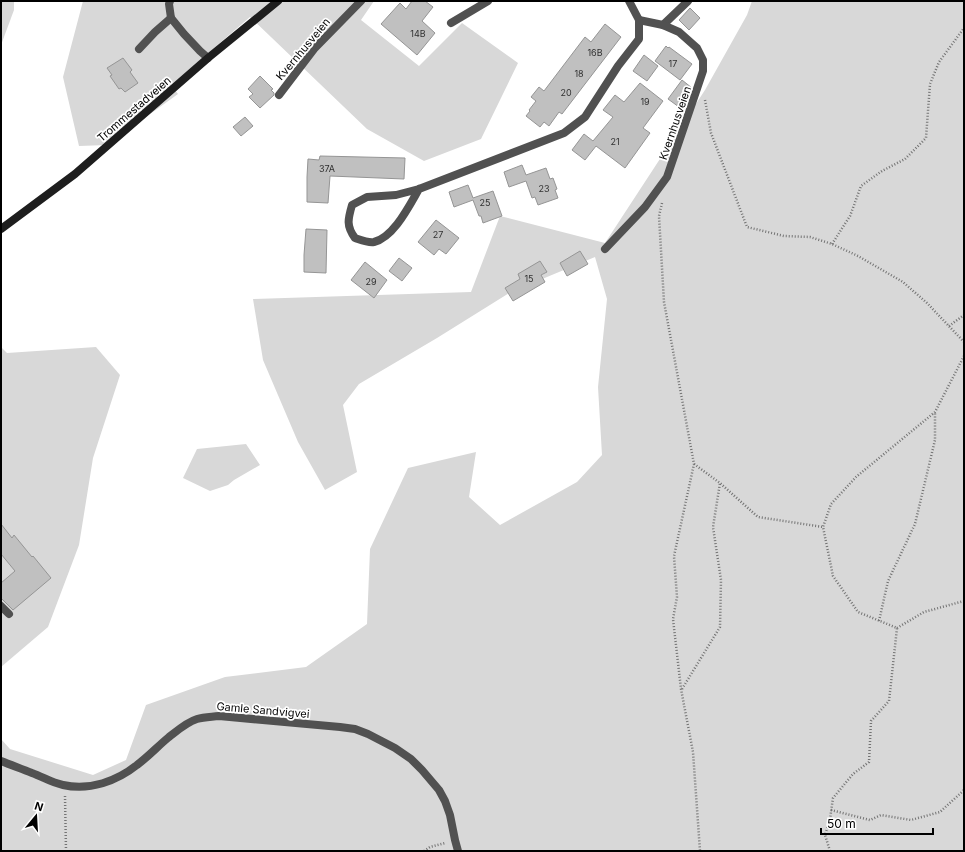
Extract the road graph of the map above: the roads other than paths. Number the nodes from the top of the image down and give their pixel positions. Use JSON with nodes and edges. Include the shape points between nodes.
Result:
{"nodes":[{"id":1,"x":170,"y":1,"type":"edge"},
{"id":2,"x":278,"y":1,"type":"edge"},
{"id":3,"x":361,"y":1,"type":"edge"},
{"id":4,"x":488,"y":1,"type":"edge"},
{"id":5,"x":629,"y":1,"type":"edge"},
{"id":6,"x":688,"y":1,"type":"edge"},
{"id":7,"x":171,"y":18,"type":"junction"},
{"id":8,"x":639,"y":20,"type":"junction"},
{"id":9,"x":451,"y":23,"type":"dead end"},
{"id":10,"x":663,"y":25,"type":"junction"},
{"id":11,"x":139,"y":49,"type":"dead end"},
{"id":12,"x":208,"y":58,"type":"junction"},
{"id":13,"x":279,"y":95,"type":"dead end"},
{"id":14,"x":419,"y":189,"type":"junction"},
{"id":15,"x":1,"y":229,"type":"edge"},
{"id":16,"x":605,"y":249,"type":"dead end"},
{"id":17,"x":1,"y":606,"type":"edge"},
{"id":18,"x":9,"y":614,"type":"dead end"},
{"id":19,"x":1,"y":761,"type":"edge"},
{"id":20,"x":458,"y":851,"type":"edge"}],
"edges":[{"from":1,"to":7,"type":"street"},
{"from":2,"to":12,"type":"main road","name":"Trommestadveien"},
{"from":3,"to":13,"type":"street","name":"Kvernhusveien","via":[[314,49]]},
{"from":4,"to":9,"type":"street"},
{"from":5,"to":8,"type":"street"},
{"from":6,"to":10,"type":"street"},
{"from":7,"to":11,"type":"street"},
{"from":7,"to":12,"type":"street"},
{"from":8,"to":10,"type":"street","name":"Kvernhusveien"},
{"from":8,"to":14,"type":"street","via":[[639,39],[585,117],[564,133]]},
{"from":10,"to":16,"type":"street","name":"Kvernhusveien","via":[[679,32],[697,48],[703,60],[704,71],[667,177],[645,207]]},
{"from":12,"to":15,"type":"main road","name":"Trommestadveien","via":[[75,174]]},
{"from":14,"to":14,"type":"street","via":[[367,197],[352,205],[348,216],[350,230],[355,238],[372,242],[385,237],[400,220]]},
{"from":17,"to":18,"type":"street"},
{"from":19,"to":20,"type":"street","name":"Gamle Sandvigvei","via":[[49,781],[81,787],[97,785],[126,773],[178,730],[206,717],[355,729],[395,748],[411,759],[439,790],[450,815]]}]}
